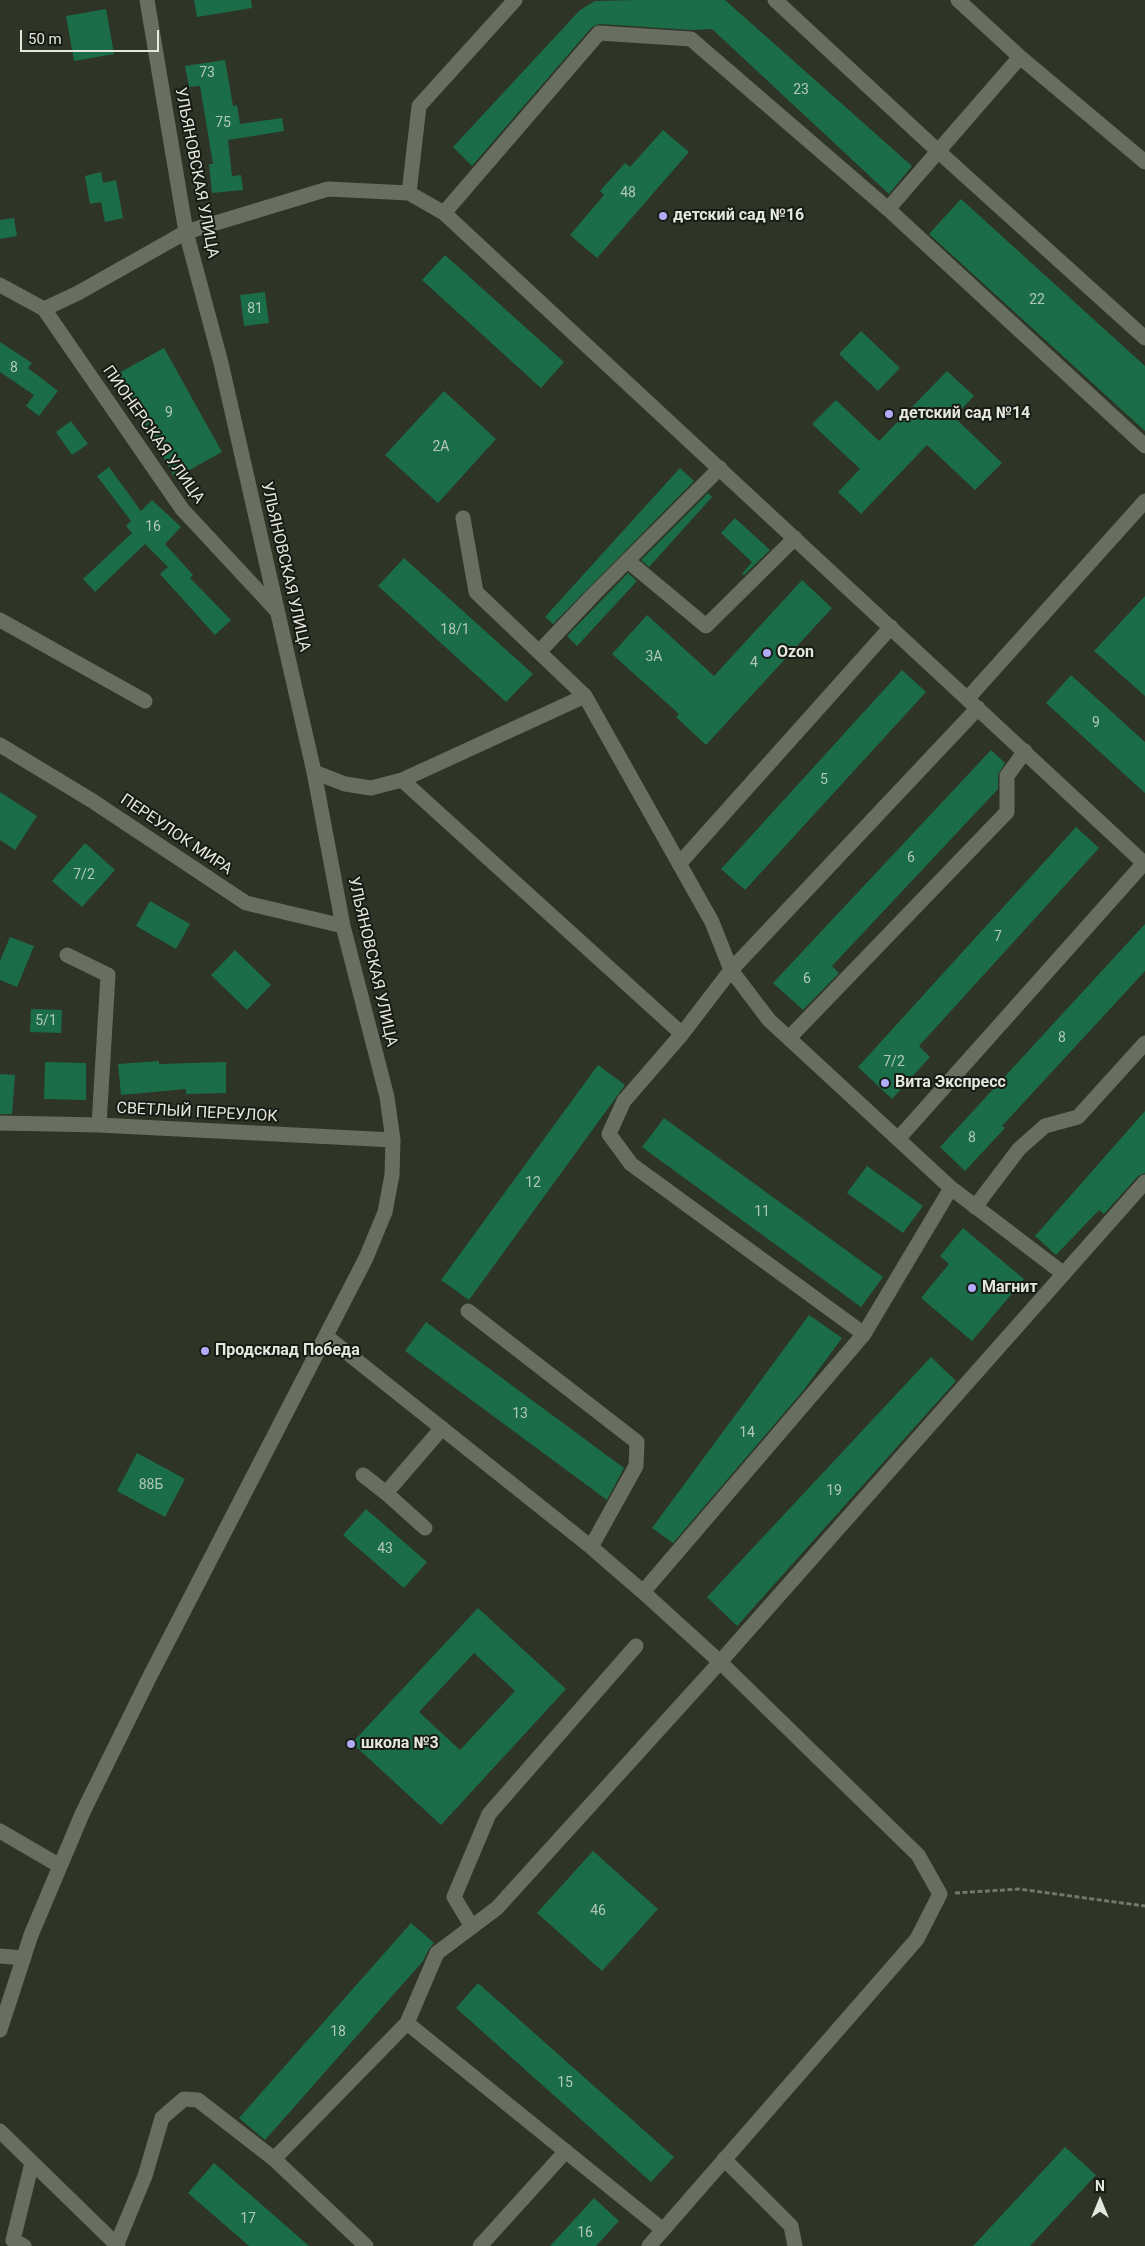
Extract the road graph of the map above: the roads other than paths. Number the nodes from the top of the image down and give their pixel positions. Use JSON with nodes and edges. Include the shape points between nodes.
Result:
{"nodes":[{"id":1,"x":147,"y":0,"type":"edge"},
{"id":2,"x":515,"y":0,"type":"edge"},
{"id":3,"x":775,"y":0,"type":"edge"},
{"id":4,"x":960,"y":0,"type":"edge"},
{"id":5,"x":1020,"y":57,"type":"junction"},
{"id":6,"x":939,"y":152,"type":"junction"},
{"id":7,"x":1145,"y":162,"type":"edge"},
{"id":8,"x":409,"y":193,"type":"junction"},
{"id":9,"x":888,"y":210,"type":"junction"},
{"id":10,"x":444,"y":213,"type":"junction"},
{"id":11,"x":186,"y":232,"type":"junction"},
{"id":12,"x":0,"y":285,"type":"edge"},
{"id":13,"x":44,"y":309,"type":"junction"},
{"id":14,"x":1145,"y":338,"type":"edge"},
{"id":15,"x":1145,"y":446,"type":"edge"},
{"id":16,"x":720,"y":468,"type":"junction"},
{"id":17,"x":1145,"y":501,"type":"edge"},
{"id":18,"x":463,"y":518,"type":"dead end"},
{"id":19,"x":795,"y":538,"type":"junction"},
{"id":20,"x":628,"y":561,"type":"junction"},
{"id":21,"x":276,"y":610,"type":"junction"},
{"id":22,"x":0,"y":620,"type":"edge"},
{"id":23,"x":891,"y":627,"type":"junction"},
{"id":24,"x":539,"y":652,"type":"junction"},
{"id":25,"x":585,"y":696,"type":"junction"},
{"id":26,"x":145,"y":701,"type":"dead end"},
{"id":27,"x":973,"y":703,"type":"junction"},
{"id":28,"x":0,"y":745,"type":"edge"},
{"id":29,"x":1025,"y":751,"type":"junction"},
{"id":30,"x":314,"y":772,"type":"junction"},
{"id":31,"x":402,"y":780,"type":"junction"},
{"id":32,"x":1144,"y":863,"type":"edge"},
{"id":33,"x":679,"y":864,"type":"junction"},
{"id":34,"x":343,"y":926,"type":"junction"},
{"id":35,"x":67,"y":954,"type":"dead end"},
{"id":36,"x":731,"y":970,"type":"junction"},
{"id":37,"x":682,"y":1034,"type":"junction"},
{"id":38,"x":789,"y":1038,"type":"junction"},
{"id":39,"x":1145,"y":1043,"type":"edge"},
{"id":40,"x":0,"y":1123,"type":"edge"},
{"id":41,"x":99,"y":1125,"type":"junction"},
{"id":42,"x":898,"y":1139,"type":"junction"},
{"id":43,"x":393,"y":1140,"type":"junction"},
{"id":44,"x":1145,"y":1182,"type":"edge"},
{"id":45,"x":951,"y":1188,"type":"junction"},
{"id":46,"x":975,"y":1207,"type":"junction"},
{"id":47,"x":1064,"y":1274,"type":"junction"},
{"id":48,"x":468,"y":1311,"type":"dead end"},
{"id":49,"x":864,"y":1334,"type":"junction"},
{"id":50,"x":326,"y":1336,"type":"junction"},
{"id":51,"x":442,"y":1428,"type":"junction"},
{"id":52,"x":363,"y":1475,"type":"dead end"},
{"id":53,"x":386,"y":1493,"type":"junction"},
{"id":54,"x":425,"y":1528,"type":"dead end"},
{"id":55,"x":591,"y":1547,"type":"junction"},
{"id":56,"x":643,"y":1592,"type":"junction"},
{"id":57,"x":636,"y":1646,"type":"dead end"},
{"id":58,"x":720,"y":1662,"type":"junction"},
{"id":59,"x":0,"y":1831,"type":"edge"},
{"id":60,"x":60,"y":1866,"type":"junction"},
{"id":61,"x":472,"y":1927,"type":"junction"},
{"id":62,"x":0,"y":1956,"type":"edge"},
{"id":63,"x":23,"y":1958,"type":"junction"},
{"id":64,"x":407,"y":2023,"type":"junction"},
{"id":65,"x":0,"y":2030,"type":"edge"},
{"id":66,"x":0,"y":2131,"type":"edge"},
{"id":67,"x":566,"y":2152,"type":"junction"},
{"id":68,"x":274,"y":2158,"type":"junction"},
{"id":69,"x":724,"y":2159,"type":"junction"},
{"id":70,"x":32,"y":2163,"type":"junction"},
{"id":71,"x":663,"y":2230,"type":"junction"},
{"id":72,"x":16,"y":2244,"type":"edge"},
{"id":73,"x":117,"y":2246,"type":"edge"},
{"id":74,"x":366,"y":2246,"type":"edge"},
{"id":75,"x":480,"y":2246,"type":"edge"},
{"id":76,"x":649,"y":2246,"type":"edge"},
{"id":77,"x":795,"y":2246,"type":"edge"}],
"edges":[{"from":1,"to":11,"type":"street","name":"УЛЬЯНОВСКАЯ УЛИЦА"},
{"from":2,"to":8,"type":"street","via":[[419,106]]},
{"from":3,"to":6,"type":"street"},
{"from":4,"to":5,"type":"street"},
{"from":5,"to":6,"type":"street"},
{"from":5,"to":7,"type":"street"},
{"from":6,"to":9,"type":"street"},
{"from":6,"to":14,"type":"street"},
{"from":8,"to":10,"type":"street"},
{"from":8,"to":11,"type":"street","via":[[328,189]]},
{"from":9,"to":10,"type":"street","via":[[691,39],[599,33]]},
{"from":9,"to":15,"type":"street"},
{"from":10,"to":16,"type":"street"},
{"from":11,"to":13,"type":"street"},
{"from":11,"to":21,"type":"street","name":"УЛЬЯНОВСКАЯ УЛИЦА","via":[[221,364]]},
{"from":12,"to":13,"type":"street","name":"ПИОНЕРСКАЯ УЛИЦА"},
{"from":13,"to":21,"type":"street","name":"ПИОНЕРСКАЯ УЛИЦА","via":[[182,510]]},
{"from":16,"to":19,"type":"street"},
{"from":16,"to":20,"type":"street"},
{"from":17,"to":27,"type":"street"},
{"from":18,"to":24,"type":"street","via":[[476,592]]},
{"from":19,"to":20,"type":"street","via":[[706,626]]},
{"from":19,"to":23,"type":"street"},
{"from":20,"to":24,"type":"street"},
{"from":21,"to":30,"type":"street","name":"УЛЬЯНОВСКАЯ УЛИЦА"},
{"from":22,"to":26,"type":"street"},
{"from":23,"to":27,"type":"street"},
{"from":23,"to":33,"type":"street"},
{"from":24,"to":25,"type":"street"},
{"from":25,"to":31,"type":"street"},
{"from":25,"to":33,"type":"street"},
{"from":27,"to":29,"type":"street"},
{"from":27,"to":36,"type":"street"},
{"from":28,"to":34,"type":"street","name":"ПЕРЕУЛОК МИРА","via":[[91,800],[246,903]]},
{"from":29,"to":32,"type":"street"},
{"from":29,"to":38,"type":"street","via":[[1007,776],[1007,812]]},
{"from":30,"to":31,"type":"street","via":[[345,784],[371,788]]},
{"from":30,"to":34,"type":"street","name":"УЛЬЯНОВСКАЯ УЛИЦА"},
{"from":31,"to":37,"type":"street"},
{"from":32,"to":42,"type":"street"},
{"from":33,"to":36,"type":"street","via":[[712,922]]},
{"from":34,"to":43,"type":"street","name":"УЛЬЯНОВСКАЯ УЛИЦА","via":[[387,1097]]},
{"from":35,"to":41,"type":"street","via":[[108,975]]},
{"from":36,"to":37,"type":"street"},
{"from":36,"to":38,"type":"street","via":[[769,1020]]},
{"from":37,"to":49,"type":"street","via":[[624,1101],[609,1134],[631,1164]]},
{"from":38,"to":42,"type":"street"},
{"from":39,"to":46,"type":"street","via":[[1078,1118],[1046,1126],[1019,1149]]},
{"from":40,"to":41,"type":"street","name":"СВЕТЛЫЙ ПЕРЕУЛОК"},
{"from":41,"to":43,"type":"street","name":"СВЕТЛЫЙ ПЕРЕУЛОК"},
{"from":42,"to":45,"type":"street"},
{"from":43,"to":50,"type":"street","name":"УЛЬЯНОВСКАЯ УЛИЦА","via":[[392,1175],[385,1212],[366,1258]]},
{"from":44,"to":47,"type":"street"},
{"from":45,"to":46,"type":"street"},
{"from":45,"to":49,"type":"street"},
{"from":46,"to":47,"type":"street"},
{"from":47,"to":58,"type":"street"},
{"from":48,"to":55,"type":"street","via":[[637,1442],[636,1466]]},
{"from":49,"to":56,"type":"street"},
{"from":50,"to":51,"type":"street"},
{"from":50,"to":60,"type":"street","name":"УЛЬЯНОВСКАЯ УЛИЦА","via":[[149,1678]]},
{"from":51,"to":53,"type":"street"},
{"from":51,"to":55,"type":"street"},
{"from":52,"to":53,"type":"street"},
{"from":53,"to":54,"type":"street"},
{"from":55,"to":56,"type":"street"},
{"from":56,"to":58,"type":"street"},
{"from":57,"to":61,"type":"street","via":[[489,1814],[454,1897]]},
{"from":58,"to":61,"type":"street","via":[[497,1908]]},
{"from":58,"to":69,"type":"street","via":[[918,1854],[940,1894],[917,1939]]},
{"from":59,"to":60,"type":"street"},
{"from":60,"to":63,"type":"street","name":"УЛЬЯНОВСКАЯ УЛИЦА"},
{"from":61,"to":64,"type":"street","via":[[437,1953]]},
{"from":62,"to":63,"type":"street"},
{"from":63,"to":65,"type":"street","name":"УЛЬЯНОВСКАЯ УЛИЦА"},
{"from":64,"to":67,"type":"street"},
{"from":64,"to":68,"type":"street"},
{"from":66,"to":70,"type":"street"},
{"from":67,"to":71,"type":"street"},
{"from":67,"to":75,"type":"street"},
{"from":68,"to":73,"type":"street","via":[[198,2100],[184,2099],[162,2118],[145,2176]]},
{"from":68,"to":74,"type":"street"},
{"from":69,"to":71,"type":"street"},
{"from":69,"to":77,"type":"street","via":[[791,2226]]},
{"from":70,"to":72,"type":"street"},
{"from":70,"to":73,"type":"street"},
{"from":71,"to":76,"type":"street"}]}
